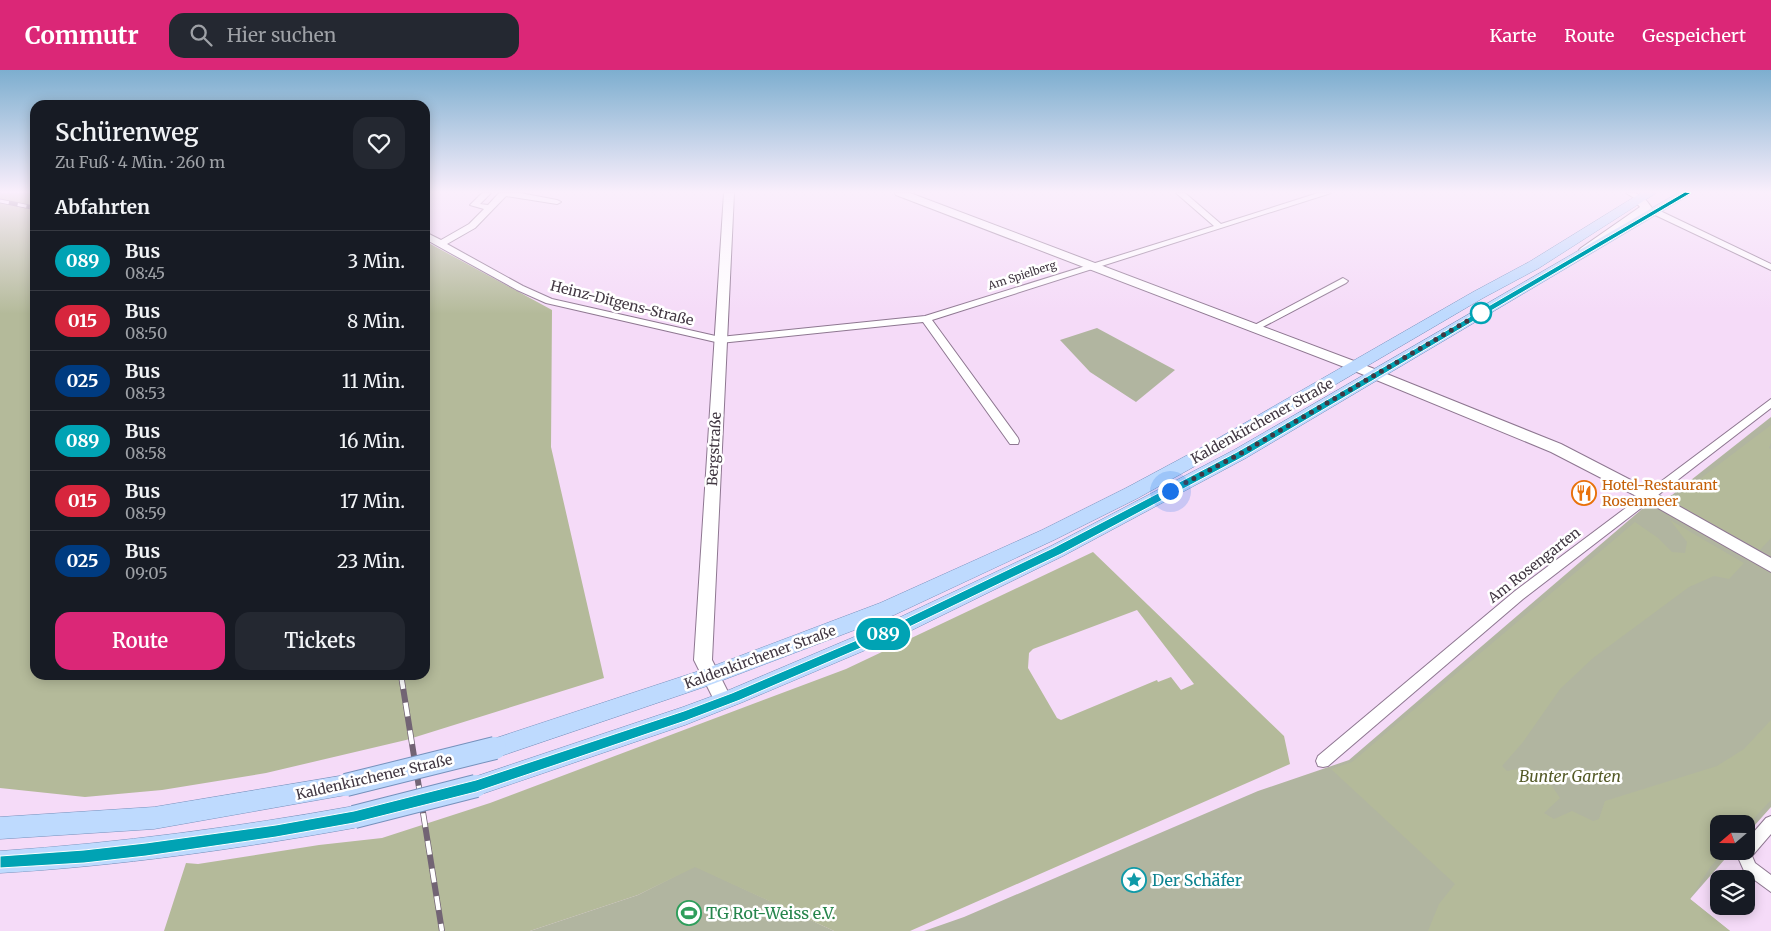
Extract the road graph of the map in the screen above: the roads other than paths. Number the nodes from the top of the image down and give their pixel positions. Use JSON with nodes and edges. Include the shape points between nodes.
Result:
{"nodes":[{"id":1,"x":459,"y":233,"type":"edge"},
{"id":2,"x":727,"y":233,"type":"edge"},
{"id":3,"x":1005,"y":233,"type":"edge"},
{"id":4,"x":1200,"y":233,"type":"edge"},
{"id":5,"x":1582,"y":233,"type":"edge"},
{"id":6,"x":1608,"y":233,"type":"edge"},
{"id":7,"x":1619,"y":233,"type":"edge"},
{"id":8,"x":1700,"y":233,"type":"edge"},
{"id":9,"x":430,"y":238,"type":"edge"},
{"id":10,"x":440,"y":244,"type":"junction"},
{"id":11,"x":1579,"y":256,"type":"junction"},
{"id":12,"x":1091,"y":266,"type":"junction"},
{"id":13,"x":1771,"y":267,"type":"edge"},
{"id":14,"x":1343,"y":281,"type":"dead end"},
{"id":15,"x":926,"y":318,"type":"junction"},
{"id":16,"x":1254,"y":328,"type":"junction"},
{"id":17,"x":720,"y":340,"type":"junction"},
{"id":18,"x":1357,"y":367,"type":"junction"},
{"id":19,"x":1376,"y":375,"type":"junction"},
{"id":20,"x":1771,"y":403,"type":"edge"},
{"id":21,"x":1014,"y":441,"type":"dead end"},
{"id":22,"x":1647,"y":496,"type":"junction"},
{"id":23,"x":1771,"y":566,"type":"edge"},
{"id":24,"x":710,"y":676,"type":"junction"},
{"id":25,"x":723,"y":700,"type":"junction"},
{"id":26,"x":1323,"y":760,"type":"dead end"},
{"id":27,"x":1771,"y":823,"type":"edge"},
{"id":28,"x":0,"y":828,"type":"edge"},
{"id":29,"x":0,"y":862,"type":"edge"},
{"id":30,"x":1771,"y":884,"type":"edge"}],
"edges":[{"from":1,"to":10,"type":"street"},
{"from":2,"to":17,"type":"main road","name":"Bergstraße"},
{"from":3,"to":12,"type":"main road"},
{"from":4,"to":12,"type":"street","name":"Am Spielberg"},
{"from":5,"to":18,"type":"main road","name":"Kaldenkirchener Straße","via":[[1534,265]]},
{"from":6,"to":11,"type":"main road","name":"Kaldenkirchener Straße"},
{"from":7,"to":11,"type":"main road","name":"Kaldenkirchener Straße"},
{"from":8,"to":13,"type":"street"},
{"from":9,"to":10,"type":"street","name":"Heinz-Ditgens-Straße"},
{"from":10,"to":17,"type":"street","name":"Heinz-Ditgens-Straße","via":[[549,301]]},
{"from":11,"to":19,"type":"main road","name":"Kaldenkirchener Straße"},
{"from":12,"to":15,"type":"street","name":"Am Spielberg"},
{"from":12,"to":16,"type":"main road"},
{"from":14,"to":16,"type":"street"},
{"from":15,"to":17,"type":"street","name":"Am Spielberg"},
{"from":15,"to":21,"type":"street"},
{"from":16,"to":18,"type":"main road"},
{"from":17,"to":24,"type":"main road","name":"Bergstraße","via":[[703,660]]},
{"from":18,"to":19,"type":"main road"},
{"from":18,"to":24,"type":"main road","name":"Kaldenkirchener Straße","via":[[1216,447],[1048,535],[887,609]]},
{"from":19,"to":22,"type":"main road","via":[[1556,448]]},
{"from":19,"to":25,"type":"main road","name":"Kaldenkirchener Straße","via":[[1240,454],[1057,551],[901,626]]},
{"from":20,"to":22,"type":"street","name":"Am Rosengarten"},
{"from":22,"to":23,"type":"main road"},
{"from":22,"to":26,"type":"street","name":"Am Rosengarten","via":[[1519,594]]},
{"from":24,"to":25,"type":"main road","name":"Bergstraße"},
{"from":24,"to":28,"type":"main road","name":"Kaldenkirchener Straße","bridge":true,"via":[[495,748],[346,785],[154,818]]},
{"from":25,"to":29,"type":"main road","name":"Kaldenkirchener Straße","bridge":true,"via":[[685,716],[476,786],[354,817],[146,849]]},
{"from":27,"to":30,"type":"street","via":[[1744,855],[1750,868]]}]}
